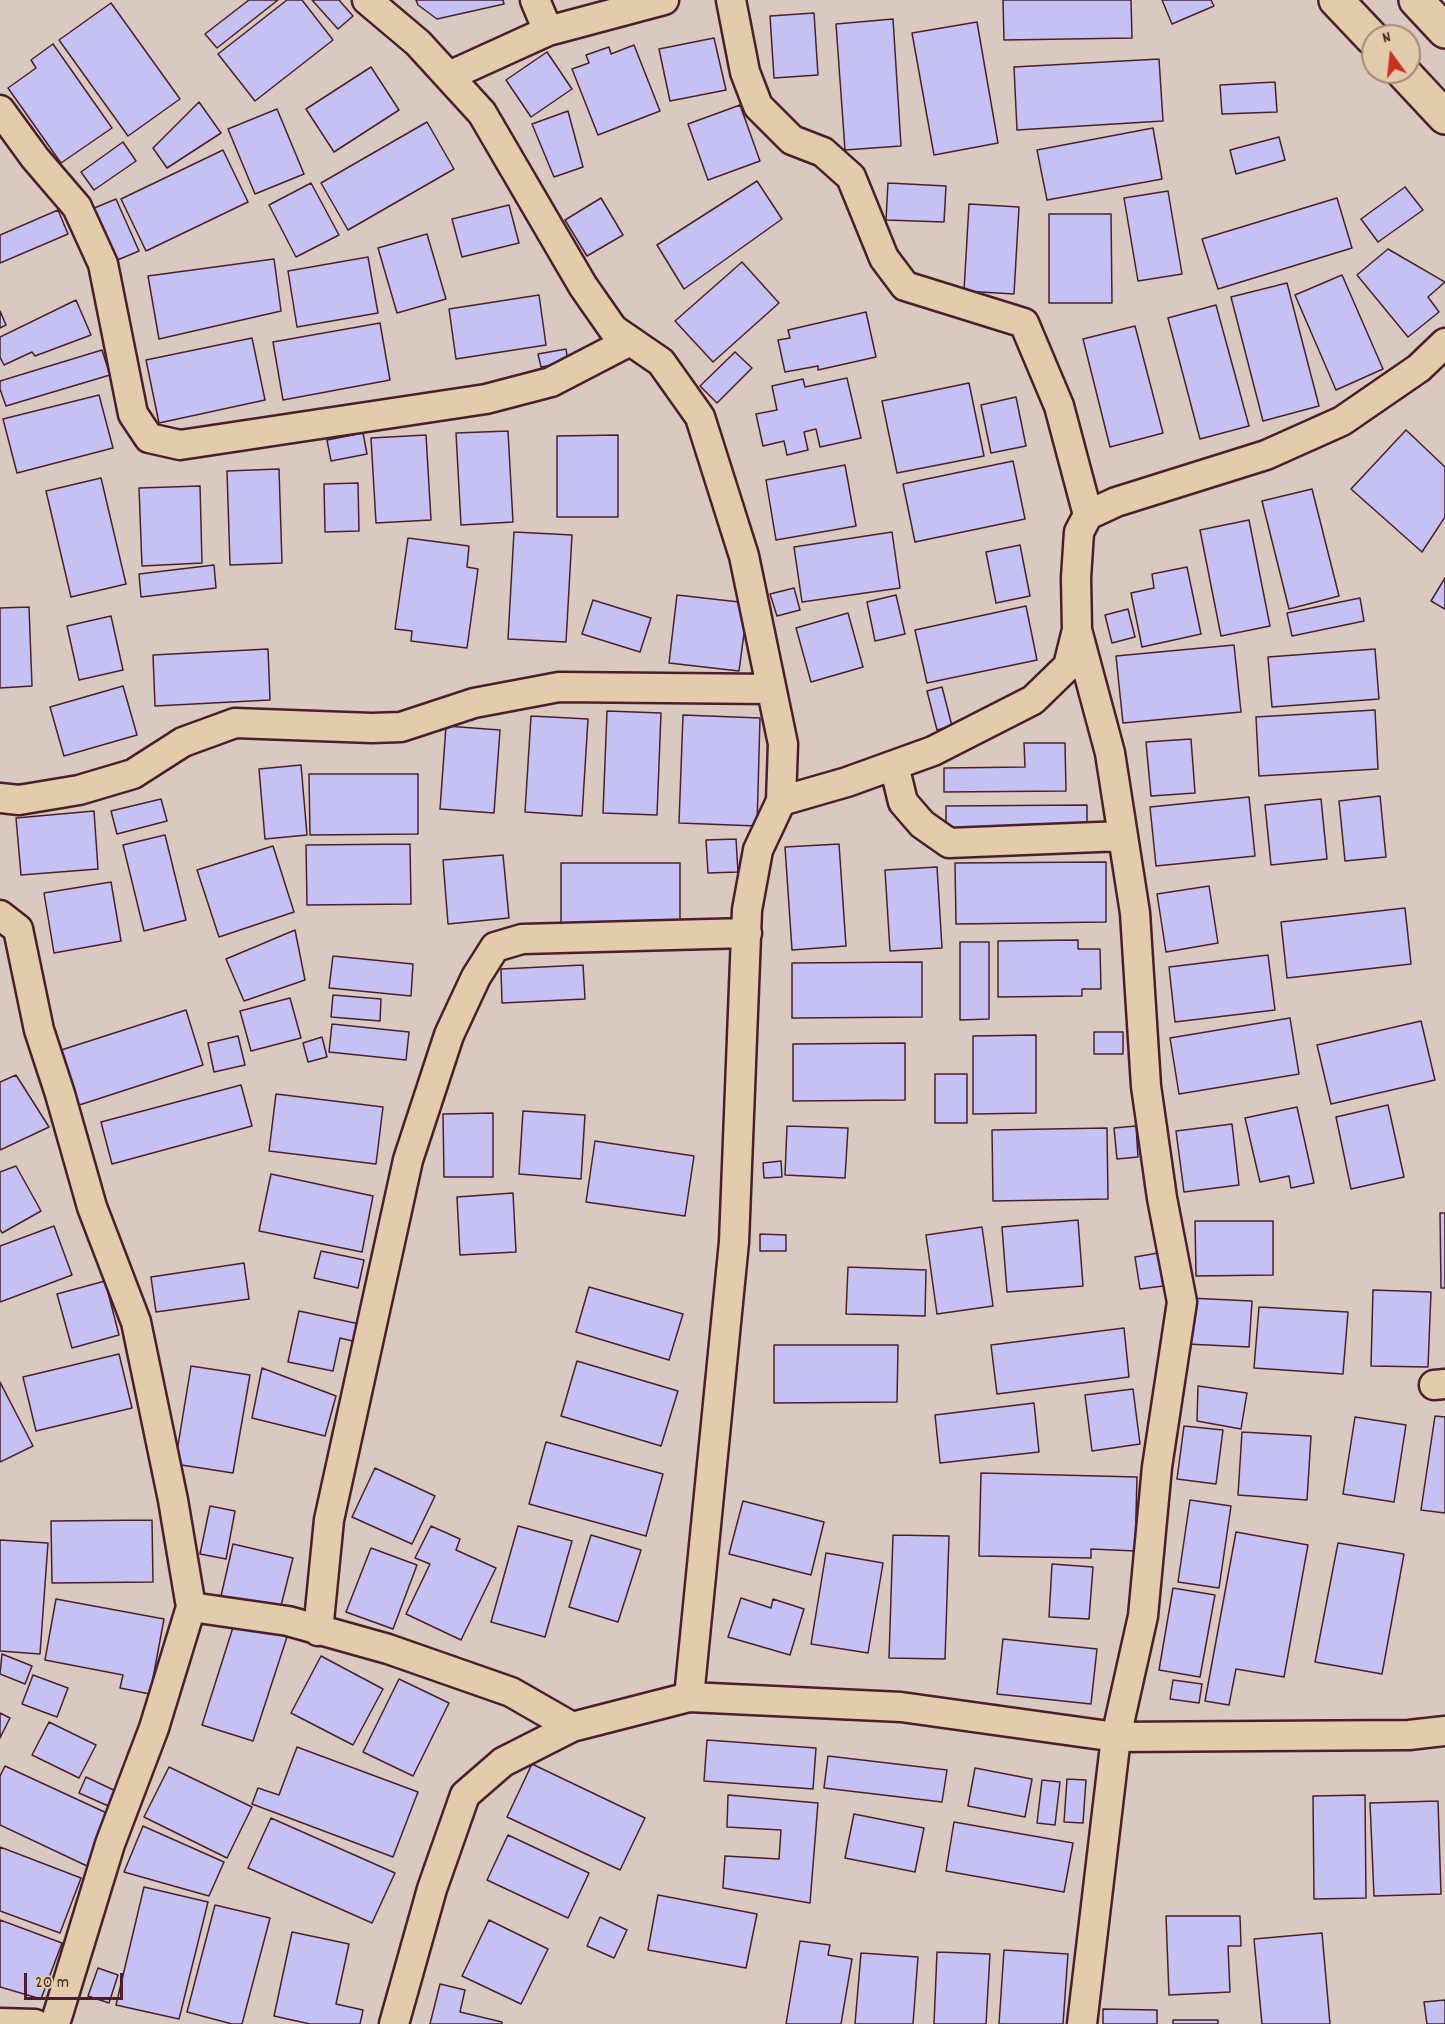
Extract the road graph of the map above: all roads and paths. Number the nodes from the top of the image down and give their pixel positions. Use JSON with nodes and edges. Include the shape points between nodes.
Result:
{"nodes":[{"id":1,"x":368,"y":0,"type":"edge"},
{"id":2,"x":535,"y":0,"type":"edge"},
{"id":3,"x":664,"y":0,"type":"edge"},
{"id":4,"x":731,"y":0,"type":"edge"},
{"id":5,"x":1336,"y":0,"type":"edge"},
{"id":6,"x":1416,"y":0,"type":"edge"},
{"id":7,"x":1361,"y":26,"type":"edge"},
{"id":8,"x":548,"y":31,"type":"junction"},
{"id":9,"x":1445,"y":31,"type":"edge"},
{"id":10,"x":449,"y":76,"type":"junction"},
{"id":11,"x":1414,"y":84,"type":"edge"},
{"id":12,"x":0,"y":110,"type":"edge"},
{"id":13,"x":1445,"y":117,"type":"edge"},
{"id":14,"x":630,"y":341,"type":"junction"},
{"id":15,"x":1445,"y":343,"type":"edge"},
{"id":16,"x":1088,"y":516,"type":"junction"},
{"id":17,"x":1077,"y":630,"type":"junction"},
{"id":18,"x":771,"y":689,"type":"junction"},
{"id":19,"x":894,"y":765,"type":"junction"},
{"id":20,"x":0,"y":798,"type":"edge"},
{"id":21,"x":781,"y":801,"type":"junction"},
{"id":22,"x":1123,"y":836,"type":"junction"},
{"id":23,"x":0,"y":915,"type":"edge"},
{"id":24,"x":747,"y":933,"type":"junction"},
{"id":25,"x":191,"y":1607,"type":"junction"},
{"id":26,"x":318,"y":1631,"type":"junction"},
{"id":27,"x":689,"y":1697,"type":"junction"},
{"id":28,"x":572,"y":1727,"type":"junction"},
{"id":29,"x":1445,"y":1731,"type":"edge"},
{"id":30,"x":1116,"y":1737,"type":"junction"},
{"id":31,"x":0,"y":2023,"type":"edge"},
{"id":32,"x":34,"y":2024,"type":"edge"},
{"id":33,"x":55,"y":2024,"type":"edge"},
{"id":34,"x":394,"y":2024,"type":"edge"},
{"id":35,"x":1082,"y":2024,"type":"edge"}],
"edges":[{"from":1,"to":10,"type":"street"},
{"from":2,"to":8,"type":"street"},
{"from":3,"to":8,"type":"street"},
{"from":4,"to":16,"type":"street","via":[[744,72],[758,106],[792,140],[823,152],[851,177],[884,258],[905,286],[1024,323],[1059,406]]},
{"from":5,"to":7,"type":"highway"},
{"from":6,"to":9,"type":"highway"},
{"from":8,"to":10,"type":"street"},
{"from":10,"to":14,"type":"street","via":[[482,113],[583,286],[613,329]]},
{"from":11,"to":13,"type":"highway"},
{"from":12,"to":14,"type":"street","via":[[77,207],[103,264],[133,414],[149,438],[180,445],[486,399],[551,382]]},
{"from":14,"to":18,"type":"street","via":[[661,362],[700,417],[744,556]]},
{"from":15,"to":16,"type":"street","via":[[1419,368],[1342,421],[1266,455],[1116,502]]},
{"from":16,"to":17,"type":"street","via":[[1079,532]]},
{"from":17,"to":19,"type":"street","via":[[1068,666],[1033,700],[933,751]]},
{"from":17,"to":22,"type":"street","via":[[1110,753]]},
{"from":18,"to":20,"type":"street","via":[[559,687],[474,703],[401,728],[235,723],[183,742],[133,774],[79,790],[19,800]]},
{"from":18,"to":21,"type":"street","via":[[783,744]]},
{"from":19,"to":21,"type":"street"},
{"from":19,"to":22,"type":"street","via":[[903,802],[922,824],[949,843]]},
{"from":21,"to":24,"type":"street","via":[[758,850],[747,910]]},
{"from":22,"to":30,"type":"street","via":[[1135,913],[1146,1086],[1182,1302],[1157,1467],[1143,1616]]},
{"from":23,"to":25,"type":"street","via":[[18,928],[39,1030],[92,1207],[136,1322],[174,1500]]},
{"from":24,"to":26,"type":"street","via":[[522,939],[495,947],[476,977],[449,1035],[408,1160],[329,1520]]},
{"from":24,"to":27,"type":"street","via":[[734,1242]]},
{"from":25,"to":26,"type":"street","via":[[288,1621]]},
{"from":25,"to":33,"type":"street","via":[[154,1728],[110,1844]]},
{"from":26,"to":28,"type":"street","via":[[388,1649],[511,1692]]},
{"from":27,"to":28,"type":"street"},
{"from":27,"to":30,"type":"street","via":[[901,1707]]},
{"from":28,"to":34,"type":"street","via":[[503,1762],[465,1795],[432,1889]]},
{"from":29,"to":30,"type":"street","via":[[1409,1735]]},
{"from":30,"to":35,"type":"street"},
{"from":31,"to":32,"type":"street"}]}
